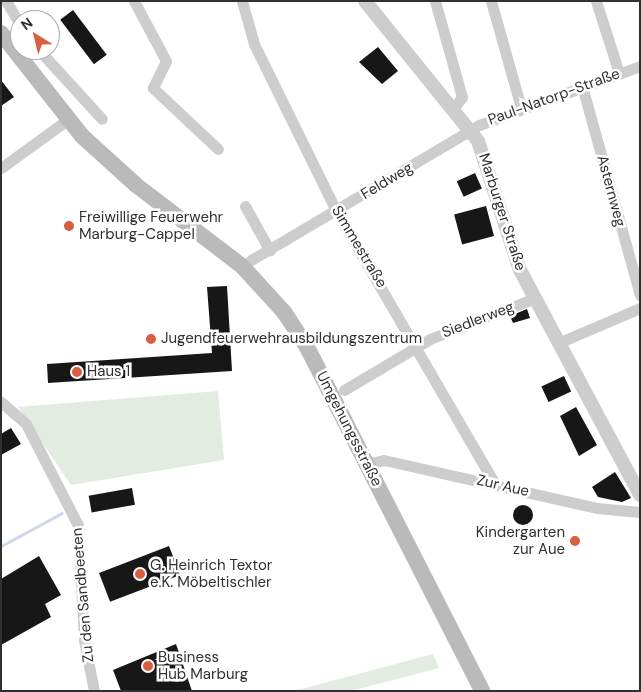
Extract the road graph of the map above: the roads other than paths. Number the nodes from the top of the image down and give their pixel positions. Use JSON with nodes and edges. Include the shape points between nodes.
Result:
{"nodes":[{"id":1,"x":134,"y":1,"type":"edge"},
{"id":2,"x":242,"y":1,"type":"edge"},
{"id":3,"x":365,"y":1,"type":"edge"},
{"id":4,"x":436,"y":1,"type":"edge"},
{"id":5,"x":491,"y":1,"type":"edge"},
{"id":6,"x":596,"y":1,"type":"edge"},
{"id":7,"x":1,"y":33,"type":"edge"},
{"id":8,"x":48,"y":60,"type":"edge"},
{"id":9,"x":640,"y":66,"type":"edge"},
{"id":10,"x":619,"y":73,"type":"junction"},
{"id":11,"x":582,"y":86,"type":"junction"},
{"id":12,"x":521,"y":108,"type":"junction"},
{"id":13,"x":453,"y":109,"type":"junction"},
{"id":14,"x":102,"y":119,"type":"dead end"},
{"id":15,"x":67,"y":120,"type":"junction"},
{"id":16,"x":470,"y":131,"type":"junction"},
{"id":17,"x":218,"y":149,"type":"dead end"},
{"id":18,"x":1,"y":168,"type":"edge"},
{"id":19,"x":245,"y":206,"type":"dead end"},
{"id":20,"x":336,"y":211,"type":"junction"},
{"id":21,"x":270,"y":251,"type":"junction"},
{"id":22,"x":251,"y":260,"type":"dead end"},
{"id":23,"x":640,"y":295,"type":"edge"},
{"id":24,"x":535,"y":298,"type":"junction"},
{"id":25,"x":640,"y":308,"type":"edge"},
{"id":26,"x":558,"y":343,"type":"junction"},
{"id":27,"x":418,"y":345,"type":"junction"},
{"id":28,"x":344,"y":390,"type":"dead end"},
{"id":29,"x":1,"y":402,"type":"edge"},
{"id":30,"x":367,"y":464,"type":"junction"},
{"id":31,"x":495,"y":484,"type":"junction"},
{"id":32,"x":640,"y":495,"type":"edge"},
{"id":33,"x":640,"y":512,"type":"edge"},
{"id":34,"x":94,"y":691,"type":"edge"},
{"id":35,"x":482,"y":691,"type":"edge"}],
"edges":[{"from":1,"to":17,"type":"street","via":[[166,61],[153,88]]},
{"from":2,"to":20,"type":"street","name":"Simmestraße","via":[[254,44]]},
{"from":3,"to":13,"type":"street","name":"Marburger Straße"},
{"from":4,"to":13,"type":"street","via":[[462,97]]},
{"from":5,"to":12,"type":"street"},
{"from":6,"to":10,"type":"street"},
{"from":7,"to":15,"type":"main road","name":"Umgehungsstraße"},
{"from":8,"to":14,"type":"street"},
{"from":9,"to":10,"type":"street","name":"Paul-Natorp-Straße"},
{"from":10,"to":11,"type":"street","name":"Paul-Natorp-Straße"},
{"from":11,"to":12,"type":"street","name":"Paul-Natorp-Straße"},
{"from":11,"to":23,"type":"street","name":"Asternweg"},
{"from":12,"to":16,"type":"street","name":"Paul-Natorp-Straße"},
{"from":13,"to":16,"type":"street","name":"Marburger Straße"},
{"from":15,"to":18,"type":"street"},
{"from":15,"to":30,"type":"main road","name":"Umgehungsstraße","via":[[100,153],[242,266],[268,293],[307,347]]},
{"from":16,"to":20,"type":"street","name":"Feldweg"},
{"from":16,"to":24,"type":"street","name":"Marburger Straße","via":[[486,158],[511,245]]},
{"from":19,"to":21,"type":"street"},
{"from":20,"to":21,"type":"street","name":"Feldweg"},
{"from":20,"to":27,"type":"street","name":"Simmestraße"},
{"from":21,"to":22,"type":"street","name":"Feldweg"},
{"from":24,"to":26,"type":"street","name":"Marburger Straße"},
{"from":24,"to":27,"type":"street","name":"Siedlerweg"},
{"from":25,"to":26,"type":"street"},
{"from":26,"to":32,"type":"street","name":"Marburger Straße"},
{"from":27,"to":28,"type":"street","name":"Siedlerweg"},
{"from":27,"to":31,"type":"street","name":"Simmestraße"},
{"from":29,"to":34,"type":"street","name":"Zu den Sandbeeten","via":[[26,424],[78,525],[84,640]]},
{"from":30,"to":31,"type":"street","name":"Zur Aue","via":[[384,460]]},
{"from":30,"to":35,"type":"main road","name":"Umgehungsstraße"},
{"from":31,"to":33,"type":"street","name":"Zur Aue","via":[[598,508]]}]}
